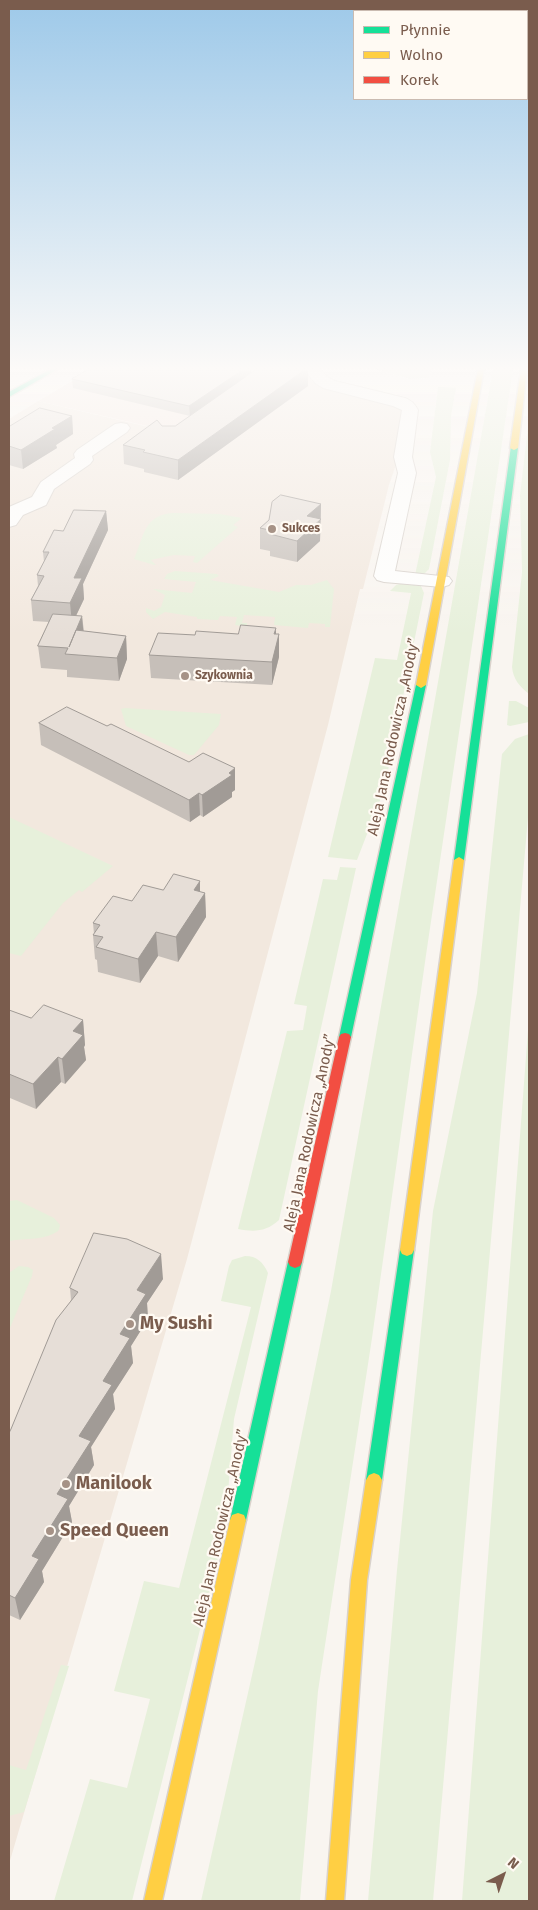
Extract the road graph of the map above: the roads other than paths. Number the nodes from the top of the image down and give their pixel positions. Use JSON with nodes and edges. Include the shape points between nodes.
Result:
{"nodes":[{"id":1,"x":84,"y":458,"type":"edge"},
{"id":2,"x":403,"y":458,"type":"edge"},
{"id":3,"x":465,"y":458,"type":"edge"},
{"id":4,"x":512,"y":458,"type":"edge"},
{"id":5,"x":9,"y":521,"type":"edge"},
{"id":6,"x":442,"y":582,"type":"junction"},
{"id":7,"x":153,"y":1901,"type":"edge"},
{"id":8,"x":335,"y":1901,"type":"edge"}],
"edges":[{"from":1,"to":5,"type":"street","via":[[47,486],[38,501],[16,511]]},
{"from":2,"to":6,"type":"street","via":[[408,473],[384,576]]},
{"from":3,"to":6,"type":"main road","name":"Aleja Jana Rodowicza „Anody”"},
{"from":4,"to":8,"type":"main road","via":[[417,1184],[359,1580]]},
{"from":6,"to":7,"type":"main road","name":"Aleja Jana Rodowicza „Anody”","via":[[376,902]]}]}
